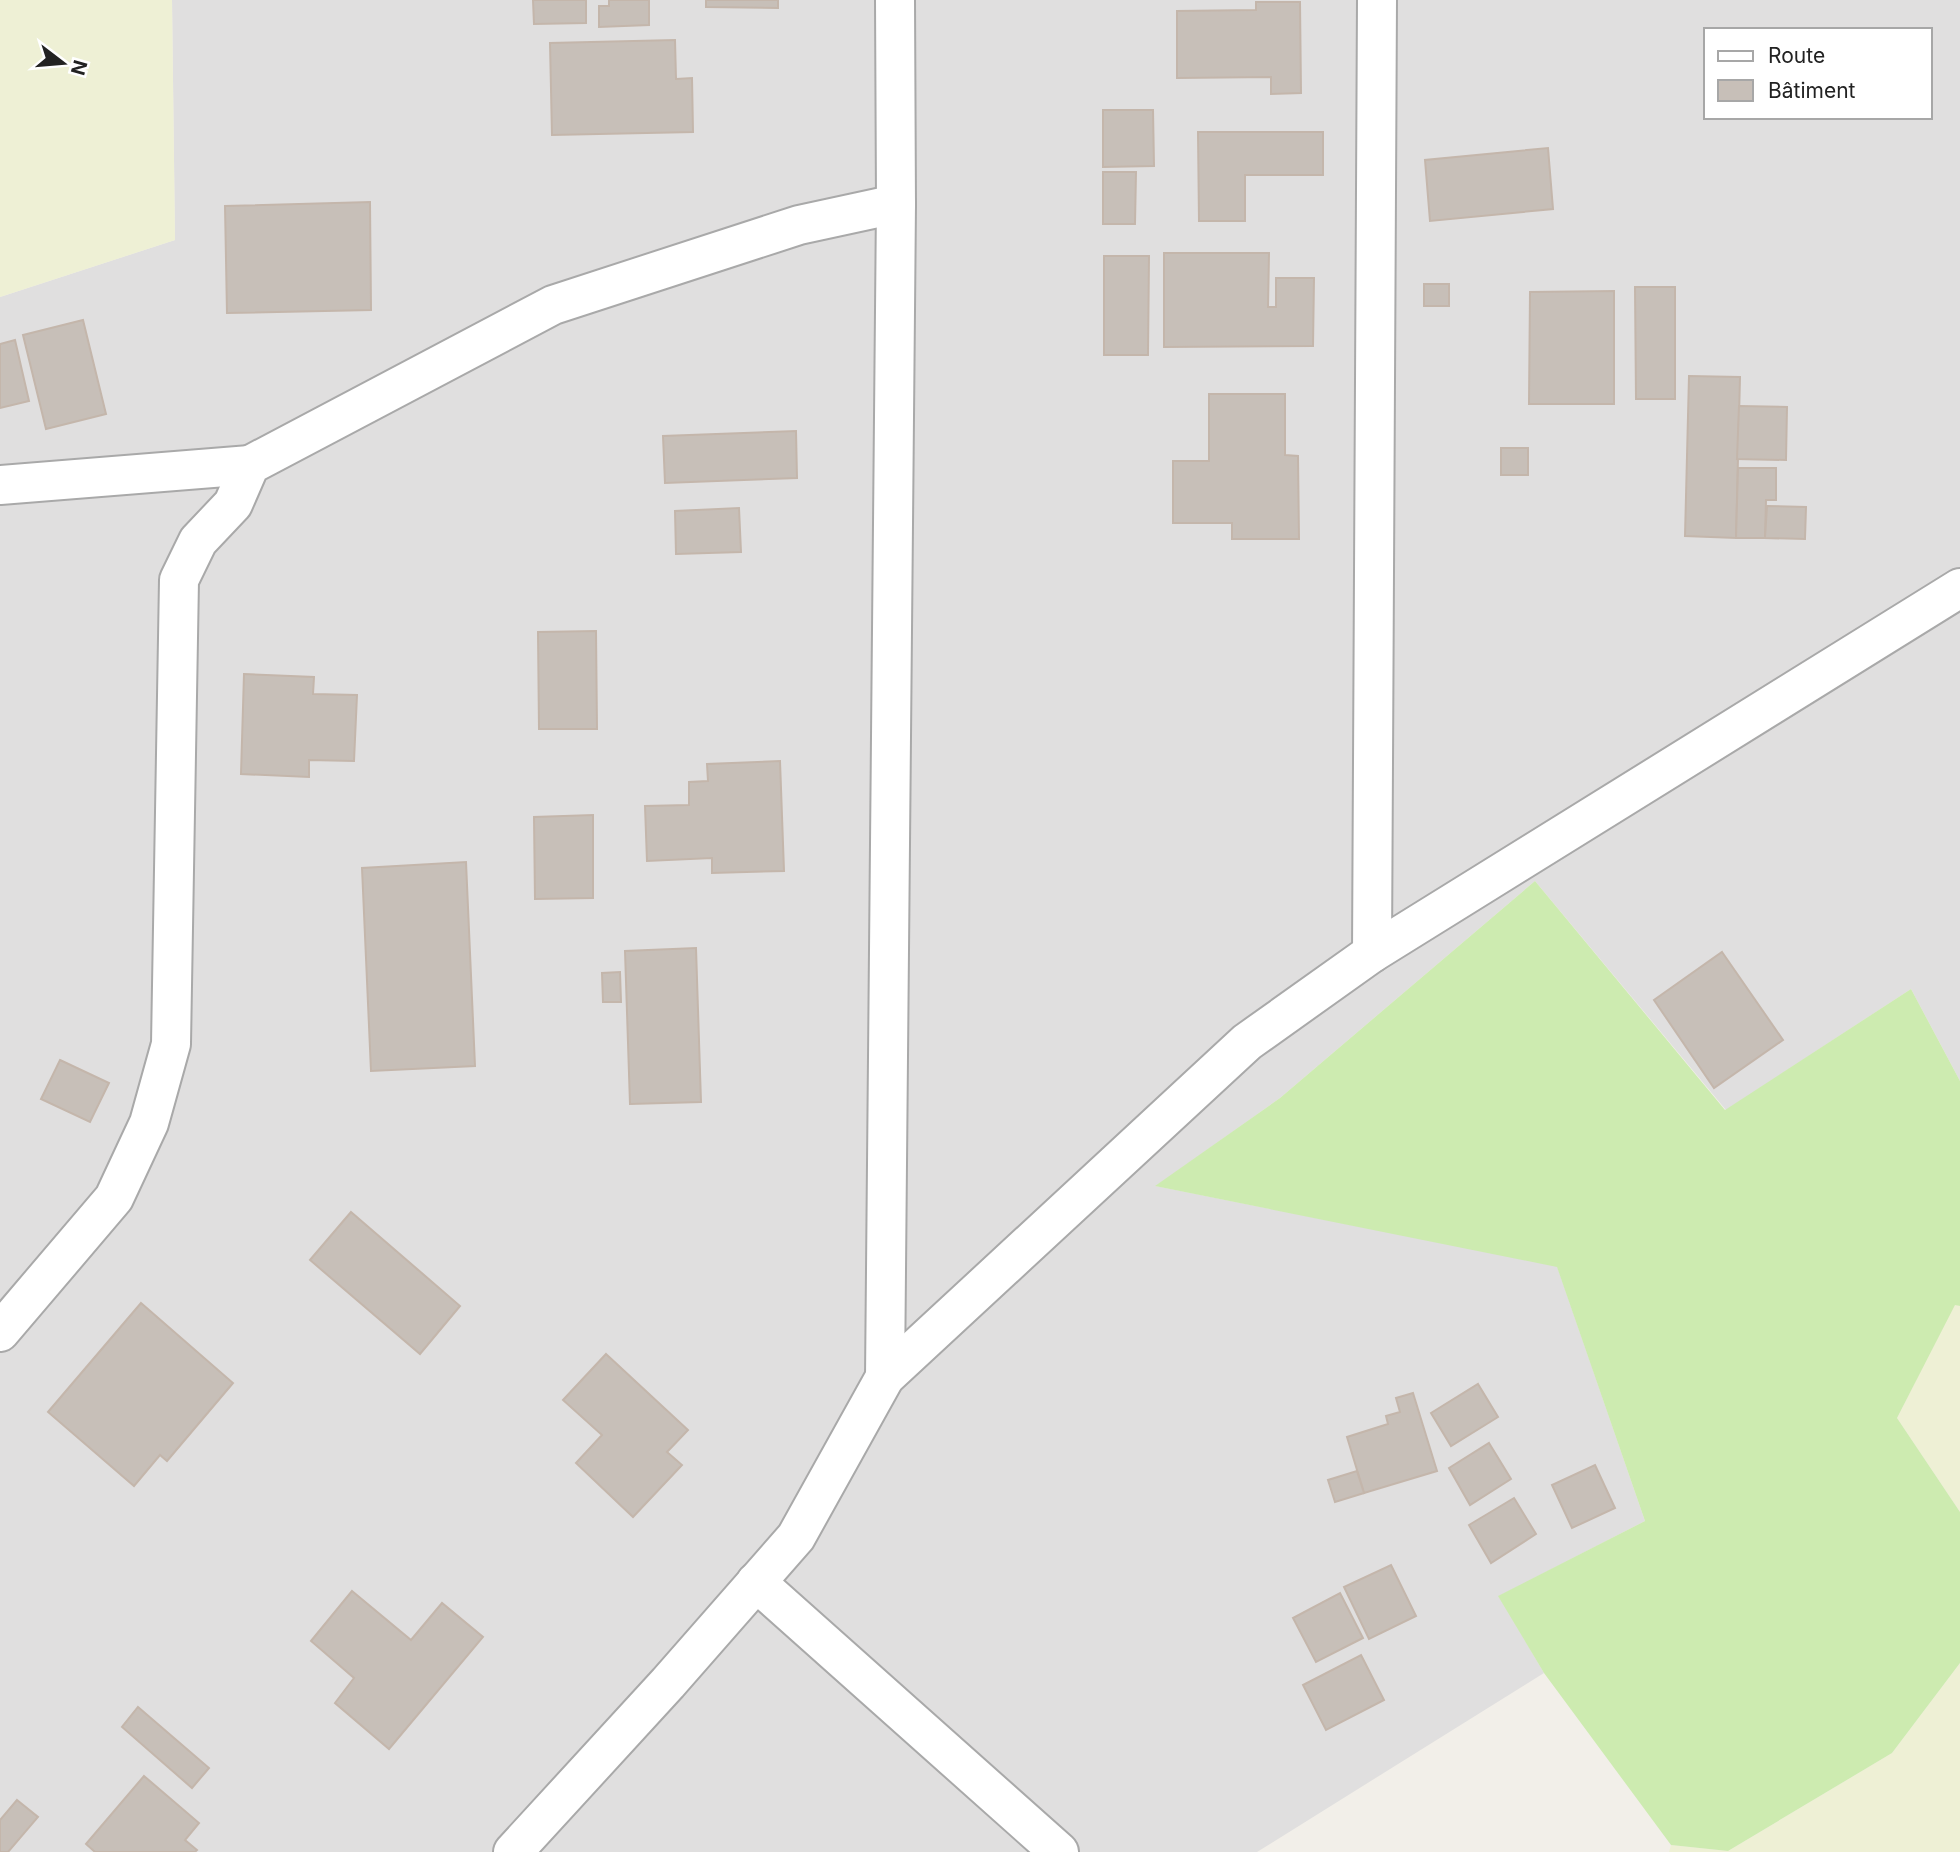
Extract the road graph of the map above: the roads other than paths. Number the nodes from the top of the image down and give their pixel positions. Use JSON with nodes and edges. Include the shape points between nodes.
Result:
{"nodes":[{"id":1,"x":895,"y":0,"type":"edge"},
{"id":2,"x":1377,"y":0,"type":"edge"},
{"id":3,"x":896,"y":204,"type":"junction"},
{"id":4,"x":250,"y":465,"type":"junction"},
{"id":5,"x":0,"y":485,"type":"edge"},
{"id":6,"x":1960,"y":588,"type":"edge"},
{"id":7,"x":1372,"y":953,"type":"junction"},
{"id":8,"x":0,"y":1332,"type":"edge"},
{"id":9,"x":885,"y":1377,"type":"junction"},
{"id":10,"x":756,"y":1582,"type":"junction"},
{"id":11,"x":513,"y":1852,"type":"edge"},
{"id":12,"x":1059,"y":1852,"type":"edge"}],
"edges":[{"from":1,"to":3,"type":"street"},
{"from":2,"to":7,"type":"street"},
{"from":3,"to":4,"type":"street","via":[[799,225],[553,305]]},
{"from":3,"to":9,"type":"street"},
{"from":4,"to":5,"type":"street"},
{"from":4,"to":8,"type":"street","via":[[233,504],[198,541],[179,580],[171,1044],[149,1124],[114,1198]]},
{"from":6,"to":7,"type":"street"},
{"from":7,"to":9,"type":"street","via":[[1247,1042]]},
{"from":9,"to":10,"type":"street","via":[[796,1537]]},
{"from":10,"to":11,"type":"street"},
{"from":10,"to":12,"type":"street"}]}
